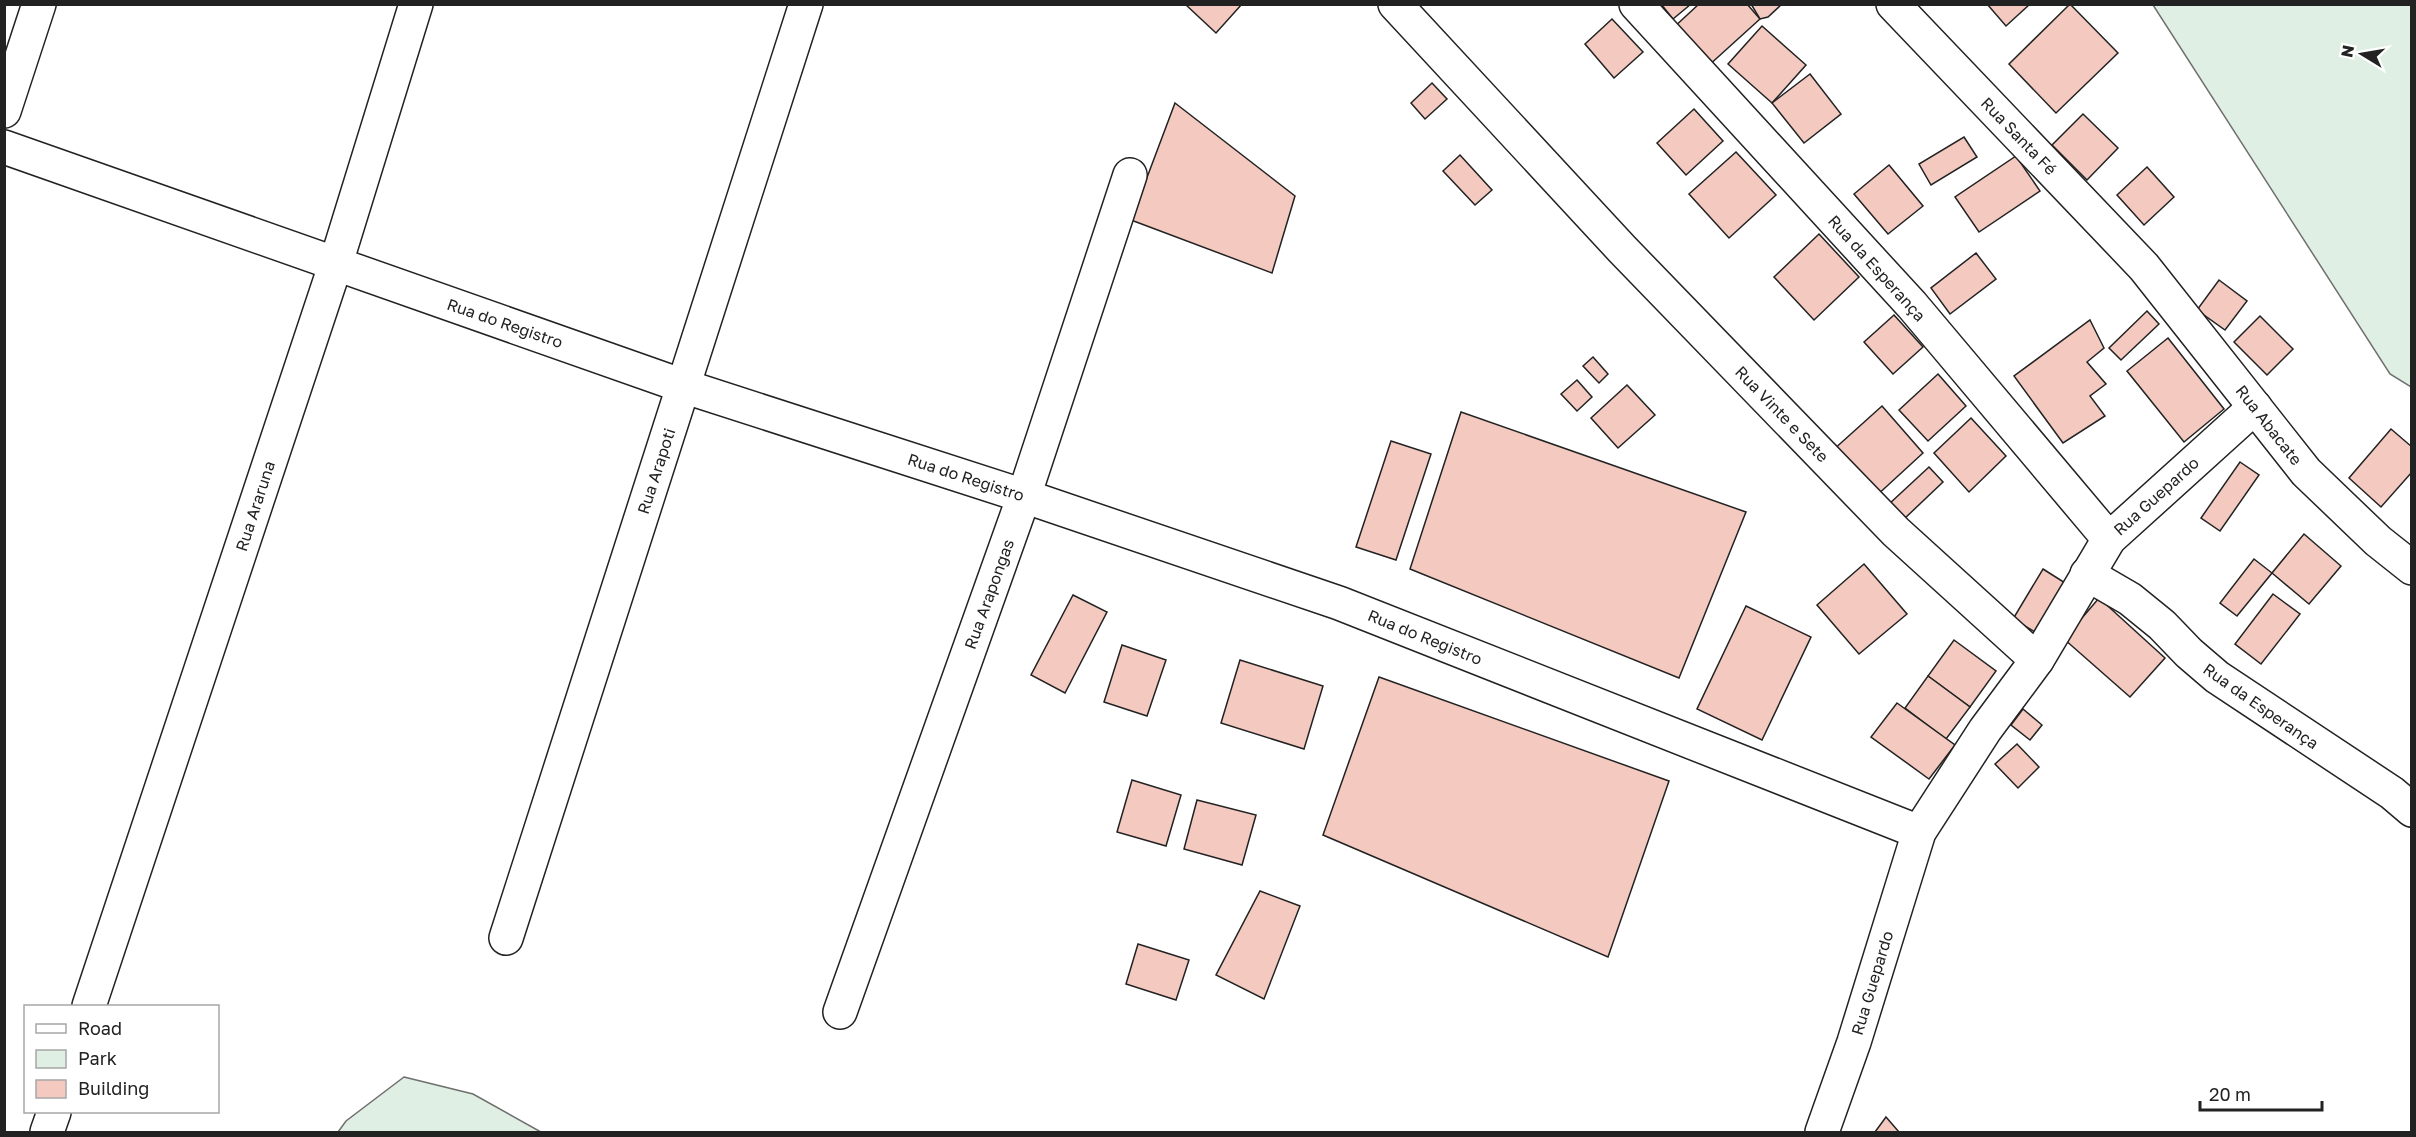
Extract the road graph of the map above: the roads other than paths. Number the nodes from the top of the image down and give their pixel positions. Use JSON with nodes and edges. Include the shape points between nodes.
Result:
{"nodes":[{"id":1,"x":39,"y":4,"type":"edge"},
{"id":2,"x":416,"y":4,"type":"edge"},
{"id":3,"x":806,"y":4,"type":"edge"},
{"id":4,"x":1395,"y":4,"type":"edge"},
{"id":5,"x":1636,"y":4,"type":"edge"},
{"id":6,"x":1893,"y":4,"type":"edge"},
{"id":7,"x":4,"y":111,"type":"edge"},
{"id":8,"x":4,"y":147,"type":"edge"},
{"id":9,"x":1130,"y":175,"type":"dead end"},
{"id":10,"x":336,"y":263,"type":"junction"},
{"id":11,"x":2144,"y":267,"type":"joint"},
{"id":12,"x":683,"y":386,"type":"junction"},
{"id":13,"x":2255,"y":407,"type":"junction"},
{"id":14,"x":1024,"y":496,"type":"junction"},
{"id":15,"x":2109,"y":539,"type":"junction"},
{"id":16,"x":2412,"y":568,"type":"edge"},
{"id":17,"x":2087,"y":574,"type":"junction"},
{"id":18,"x":2037,"y":660,"type":"junction"},
{"id":19,"x":2412,"y":810,"type":"edge"},
{"id":20,"x":1919,"y":832,"type":"junction"},
{"id":21,"x":506,"y":938,"type":"dead end"},
{"id":22,"x":89,"y":1005,"type":"edge"},
{"id":23,"x":840,"y":1012,"type":"dead end"},
{"id":24,"x":54,"y":1113,"type":"edge"},
{"id":25,"x":47,"y":1132,"type":"edge"},
{"id":26,"x":1822,"y":1132,"type":"edge"}],
"edges":[{"from":1,"to":7,"type":"street"},
{"from":2,"to":10,"type":"street","name":"Rua Araruna"},
{"from":3,"to":12,"type":"street","name":"Rua Arapoti"},
{"from":4,"to":18,"type":"street","name":"Rua Vinte e Sete","via":[[1622,249],[1888,523]]},
{"from":5,"to":15,"type":"street","name":"Rua da Esperança","via":[[1912,305]]},
{"from":6,"to":11,"type":"street","name":"Rua Santa Fé"},
{"from":8,"to":10,"type":"street","name":"Rua do Registro"},
{"from":9,"to":14,"type":"street","name":"Rua Arapongas"},
{"from":10,"to":12,"type":"street","name":"Rua do Registro"},
{"from":10,"to":22,"type":"street","name":"Rua Araruna"},
{"from":11,"to":13,"type":"street","name":"Rua Abacate"},
{"from":12,"to":14,"type":"street","name":"Rua do Registro"},
{"from":12,"to":21,"type":"street","name":"Rua Arapoti"},
{"from":13,"to":15,"type":"street","name":"Rua Guepardo"},
{"from":13,"to":16,"type":"street","name":"Rua Abacate","via":[[2306,472]]},
{"from":14,"to":20,"type":"street","name":"Rua do Registro","via":[[1339,603]]},
{"from":14,"to":23,"type":"street","name":"Rua Arapongas"},
{"from":15,"to":17,"type":"street","name":"Rua Guepardo"},
{"from":17,"to":18,"type":"street","name":"Rua Guepardo"},
{"from":17,"to":19,"type":"street","name":"Rua da Esperança","via":[[2130,599],[2217,677]]},
{"from":18,"to":20,"type":"street","via":[[1985,730]]},
{"from":20,"to":26,"type":"street","name":"Rua Guepardo"},
{"from":24,"to":25,"type":"street"}]}
